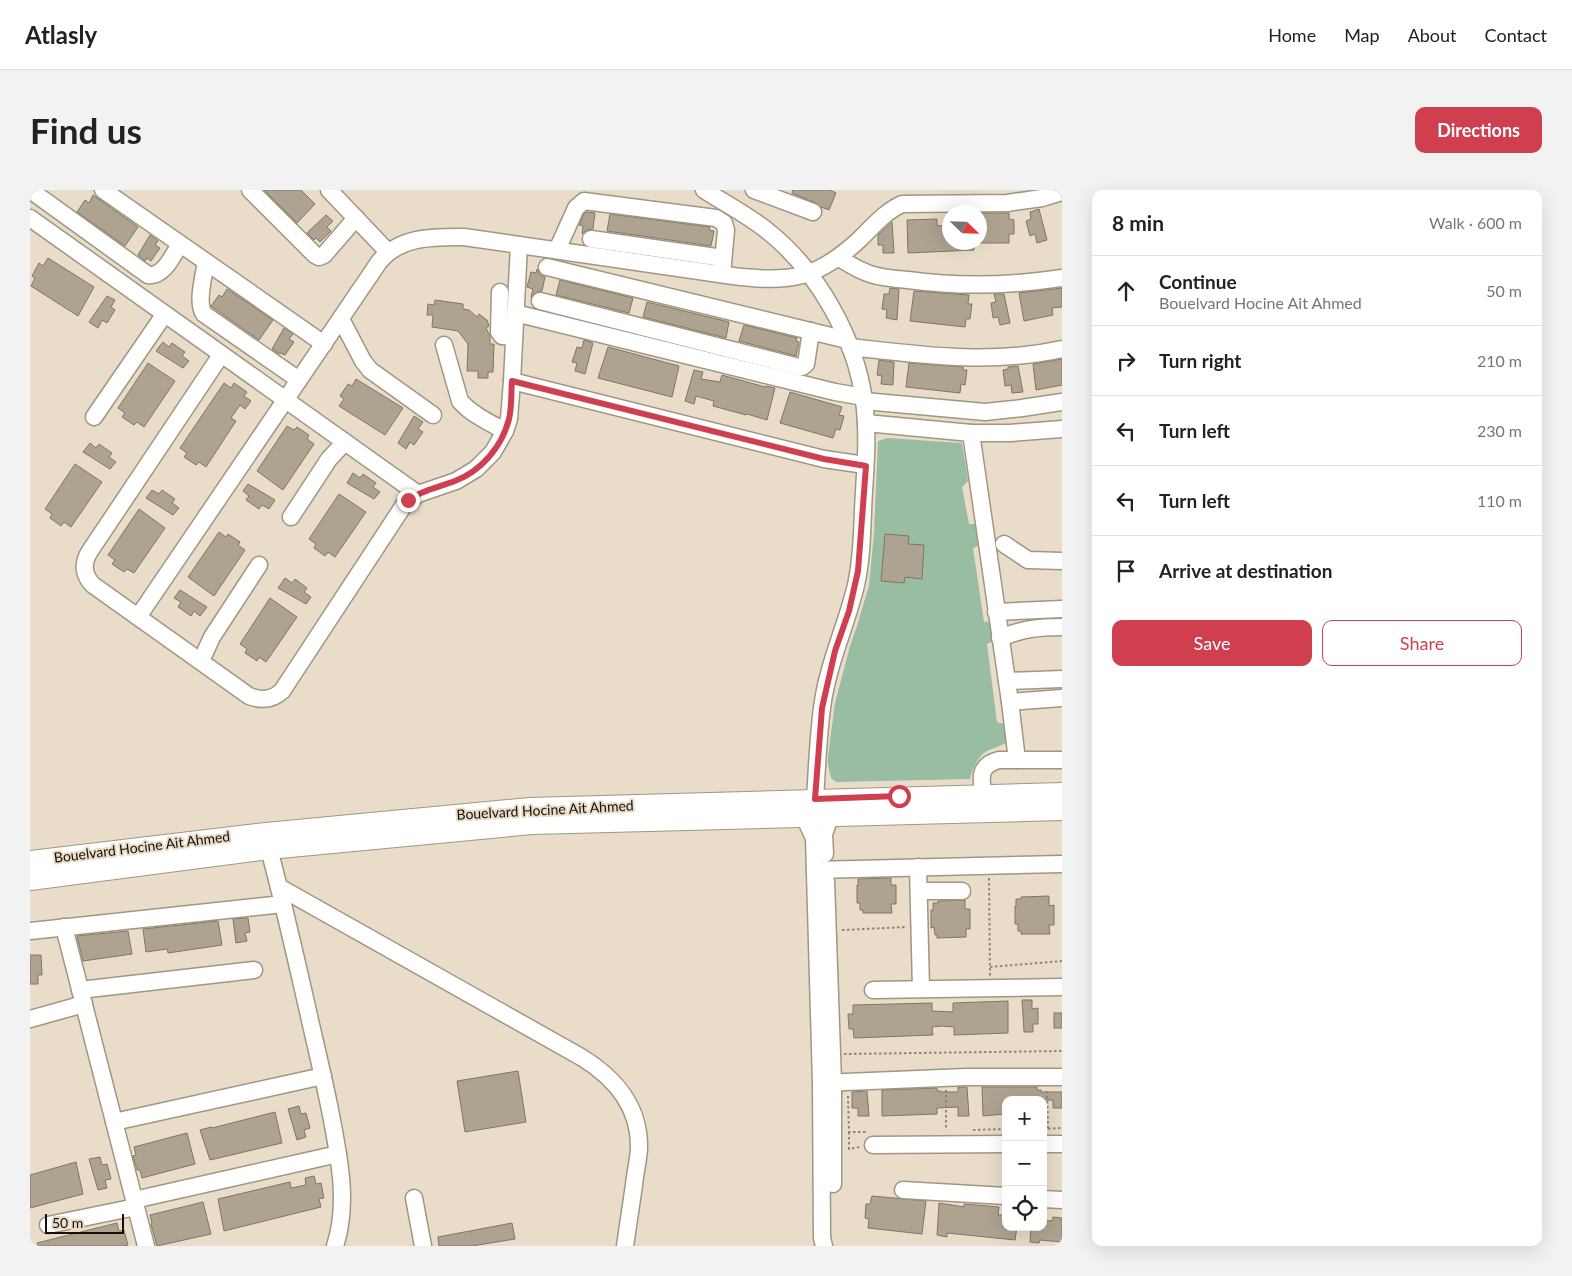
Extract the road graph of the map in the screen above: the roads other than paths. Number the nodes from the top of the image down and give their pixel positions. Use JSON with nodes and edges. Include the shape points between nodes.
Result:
{"nodes":[{"id":1,"x":30,"y":190,"type":"edge"},
{"id":2,"x":103,"y":190,"type":"edge"},
{"id":3,"x":250,"y":190,"type":"edge"},
{"id":4,"x":329,"y":190,"type":"edge"},
{"id":5,"x":704,"y":190,"type":"edge"},
{"id":6,"x":754,"y":190,"type":"edge"},
{"id":7,"x":1062,"y":192,"type":"edge"},
{"id":8,"x":813,"y":212,"type":"dead end"},
{"id":9,"x":30,"y":218,"type":"edge"},
{"id":10,"x":356,"y":218,"type":"junction"},
{"id":11,"x":591,"y":239,"type":"dead end"},
{"id":12,"x":180,"y":244,"type":"junction"},
{"id":13,"x":519,"y":245,"type":"junction"},
{"id":14,"x":557,"y":250,"type":"junction"},
{"id":15,"x":388,"y":252,"type":"junction"},
{"id":16,"x":839,"y":258,"type":"junction"},
{"id":17,"x":206,"y":262,"type":"junction"},
{"id":18,"x":723,"y":266,"type":"junction"},
{"id":19,"x":547,"y":267,"type":"dead end"},
{"id":20,"x":810,"y":273,"type":"junction"},
{"id":21,"x":1062,"y":278,"type":"edge"},
{"id":22,"x":500,"y":292,"type":"dead end"},
{"id":23,"x":540,"y":301,"type":"dead end"},
{"id":24,"x":515,"y":313,"type":"junction"},
{"id":25,"x":164,"y":314,"type":"junction"},
{"id":26,"x":341,"y":319,"type":"junction"},
{"id":27,"x":811,"y":331,"type":"junction"},
{"id":28,"x":514,"y":337,"type":"junction"},
{"id":29,"x":324,"y":344,"type":"junction"},
{"id":30,"x":848,"y":344,"type":"junction"},
{"id":31,"x":444,"y":345,"type":"dead end"},
{"id":32,"x":1062,"y":349,"type":"edge"},
{"id":33,"x":221,"y":355,"type":"junction"},
{"id":34,"x":299,"y":380,"type":"junction"},
{"id":35,"x":512,"y":381,"type":"junction"},
{"id":36,"x":864,"y":399,"type":"junction"},
{"id":37,"x":286,"y":400,"type":"junction"},
{"id":38,"x":1062,"y":402,"type":"edge"},
{"id":39,"x":434,"y":415,"type":"dead end"},
{"id":40,"x":94,"y":417,"type":"dead end"},
{"id":41,"x":866,"y":423,"type":"junction"},
{"id":42,"x":1061,"y":429,"type":"edge"},
{"id":43,"x":505,"y":431,"type":"junction"},
{"id":44,"x":971,"y":433,"type":"junction"},
{"id":45,"x":345,"y":442,"type":"junction"},
{"id":46,"x":866,"y":466,"type":"junction"},
{"id":47,"x":418,"y":494,"type":"junction"},
{"id":48,"x":291,"y":517,"type":"dead end"},
{"id":49,"x":1004,"y":544,"type":"dead end"},
{"id":50,"x":1062,"y":561,"type":"edge"},
{"id":51,"x":259,"y":565,"type":"dead end"},
{"id":52,"x":1062,"y":609,"type":"edge"},
{"id":53,"x":996,"y":612,"type":"junction"},
{"id":54,"x":138,"y":617,"type":"junction"},
{"id":55,"x":1062,"y":627,"type":"edge"},
{"id":56,"x":1000,"y":638,"type":"junction"},
{"id":57,"x":201,"y":661,"type":"junction"},
{"id":58,"x":1062,"y":679,"type":"edge"},
{"id":59,"x":1007,"y":681,"type":"junction"},
{"id":60,"x":1062,"y":698,"type":"edge"},
{"id":61,"x":1010,"y":702,"type":"junction"},
{"id":62,"x":1017,"y":760,"type":"junction"},
{"id":63,"x":1062,"y":760,"type":"edge"},
{"id":64,"x":1062,"y":793,"type":"edge"},
{"id":65,"x":984,"y":794,"type":"junction"},
{"id":66,"x":815,"y":799,"type":"junction"},
{"id":67,"x":1062,"y":810,"type":"edge"},
{"id":68,"x":831,"y":815,"type":"junction"},
{"id":69,"x":800,"y":816,"type":"junction"},
{"id":70,"x":269,"y":849,"type":"junction"},
{"id":71,"x":30,"y":860,"type":"edge"},
{"id":72,"x":1062,"y":864,"type":"edge"},
{"id":73,"x":918,"y":867,"type":"junction"},
{"id":74,"x":820,"y":870,"type":"junction"},
{"id":75,"x":30,"y":880,"type":"edge"},
{"id":76,"x":279,"y":887,"type":"junction"},
{"id":77,"x":919,"y":891,"type":"junction"},
{"id":78,"x":962,"y":891,"type":"dead end"},
{"id":79,"x":283,"y":904,"type":"junction"},
{"id":80,"x":64,"y":927,"type":"junction"},
{"id":81,"x":30,"y":931,"type":"edge"},
{"id":82,"x":254,"y":970,"type":"dead end"},
{"id":83,"x":1062,"y":987,"type":"edge"},
{"id":84,"x":921,"y":989,"type":"junction"},
{"id":85,"x":873,"y":990,"type":"dead end"},
{"id":86,"x":82,"y":997,"type":"junction"},
{"id":87,"x":30,"y":1018,"type":"edge"},
{"id":88,"x":323,"y":1076,"type":"junction"},
{"id":89,"x":1054,"y":1077,"type":"edge"},
{"id":90,"x":834,"y":1082,"type":"junction"},
{"id":91,"x":114,"y":1122,"type":"junction"},
{"id":92,"x":1047,"y":1136,"type":"edge"},
{"id":93,"x":871,"y":1138,"type":"road end"},
{"id":94,"x":1002,"y":1144,"type":"edge"},
{"id":95,"x":1062,"y":1144,"type":"edge"},
{"id":96,"x":338,"y":1154,"type":"junction"},
{"id":97,"x":903,"y":1190,"type":"dead end"},
{"id":98,"x":1002,"y":1196,"type":"edge"},
{"id":99,"x":414,"y":1198,"type":"dead end"},
{"id":100,"x":1047,"y":1199,"type":"edge"},
{"id":101,"x":1062,"y":1200,"type":"edge"},
{"id":102,"x":135,"y":1204,"type":"junction"},
{"id":103,"x":48,"y":1225,"type":"dead end"},
{"id":104,"x":146,"y":1246,"type":"edge"},
{"id":105,"x":335,"y":1246,"type":"edge"},
{"id":106,"x":423,"y":1246,"type":"edge"},
{"id":107,"x":625,"y":1246,"type":"edge"},
{"id":108,"x":824,"y":1246,"type":"edge"},
{"id":109,"x":832,"y":1246,"type":"edge"}],
"edges":[{"from":1,"to":12,"type":"street","via":[[148,275],[160,273]]},
{"from":2,"to":12,"type":"street"},
{"from":3,"to":10,"type":"street","via":[[317,256],[324,255]]},
{"from":4,"to":10,"type":"street"},
{"from":5,"to":20,"type":"street","via":[[764,228]]},
{"from":6,"to":8,"type":"street"},
{"from":7,"to":16,"type":"street","via":[[1007,203],[902,204],[890,210]]},
{"from":9,"to":25,"type":"street"},
{"from":10,"to":15,"type":"street"},
{"from":11,"to":18,"type":"street"},
{"from":12,"to":17,"type":"street"},
{"from":13,"to":14,"type":"street"},
{"from":13,"to":15,"type":"street","via":[[445,237],[409,242]]},
{"from":13,"to":24,"type":"street"},
{"from":14,"to":18,"type":"street"},
{"from":14,"to":18,"type":"street","via":[[576,208],[588,201],[718,218],[726,230]]},
{"from":15,"to":26,"type":"street"},
{"from":16,"to":20,"type":"street"},
{"from":16,"to":21,"type":"street","via":[[875,276],[930,283],[974,286]]},
{"from":17,"to":29,"type":"street"},
{"from":17,"to":34,"type":"street","via":[[200,302],[204,314]]},
{"from":18,"to":20,"type":"street","via":[[767,280]]},
{"from":19,"to":27,"type":"street"},
{"from":20,"to":30,"type":"street","via":[[832,308]]},
{"from":22,"to":28,"type":"street","via":[[499,334]]},
{"from":23,"to":27,"type":"street","via":[[799,367],[806,364]]},
{"from":24,"to":28,"type":"street"},
{"from":24,"to":36,"type":"street"},
{"from":25,"to":33,"type":"street"},
{"from":25,"to":40,"type":"street"},
{"from":26,"to":29,"type":"street"},
{"from":26,"to":39,"type":"street","via":[[370,370]]},
{"from":27,"to":30,"type":"street"},
{"from":28,"to":35,"type":"street"},
{"from":29,"to":34,"type":"street"},
{"from":30,"to":32,"type":"street","via":[[937,357],[968,358]]},
{"from":30,"to":36,"type":"street"},
{"from":31,"to":43,"type":"street","via":[[460,400]]},
{"from":33,"to":37,"type":"street"},
{"from":33,"to":54,"type":"street","via":[[85,562],[85,573],[90,582]]},
{"from":34,"to":37,"type":"street"},
{"from":35,"to":43,"type":"street"},
{"from":35,"to":46,"type":"street","via":[[824,459]]},
{"from":36,"to":38,"type":"street","via":[[984,412]]},
{"from":36,"to":41,"type":"street"},
{"from":37,"to":45,"type":"street"},
{"from":37,"to":54,"type":"street"},
{"from":41,"to":44,"type":"street"},
{"from":41,"to":46,"type":"street"},
{"from":42,"to":44,"type":"street"},
{"from":43,"to":47,"type":"street","via":[[493,452],[476,469],[456,481]]},
{"from":44,"to":53,"type":"street"},
{"from":45,"to":47,"type":"street"},
{"from":45,"to":48,"type":"street"},
{"from":46,"to":66,"type":"street","via":[[858,571],[822,708]]},
{"from":47,"to":57,"type":"street","via":[[408,500],[400,511],[278,695],[268,699],[254,698]]},
{"from":49,"to":50,"type":"street","via":[[1028,560]]},
{"from":51,"to":57,"type":"street","via":[[212,637]]},
{"from":52,"to":53,"type":"street"},
{"from":53,"to":56,"type":"street"},
{"from":54,"to":57,"type":"street"},
{"from":55,"to":56,"type":"street","via":[[1034,628]]},
{"from":56,"to":59,"type":"street"},
{"from":58,"to":59,"type":"street"},
{"from":59,"to":61,"type":"street"},
{"from":60,"to":61,"type":"street"},
{"from":61,"to":62,"type":"street"},
{"from":62,"to":63,"type":"street"},
{"from":62,"to":65,"type":"street","via":[[988,764],[981,778]]},
{"from":64,"to":65,"type":"main road","name":"Bouelvard Hocine Ait Ahmed"},
{"from":65,"to":66,"type":"main road","name":"Bouelvard Hocine Ait Ahmed"},
{"from":66,"to":71,"type":"main road","name":"Bouelvard Hocine Ait Ahmed","via":[[530,808]]},
{"from":67,"to":68,"type":"main road"},
{"from":68,"to":69,"type":"main road"},
{"from":68,"to":74,"type":"street","via":[[824,834]]},
{"from":69,"to":70,"type":"main road","via":[[532,824]]},
{"from":69,"to":74,"type":"street","via":[[814,838]]},
{"from":70,"to":75,"type":"main road"},
{"from":70,"to":76,"type":"street"},
{"from":72,"to":73,"type":"street"},
{"from":73,"to":74,"type":"street"},
{"from":73,"to":77,"type":"street"},
{"from":74,"to":90,"type":"street"},
{"from":74,"to":90,"type":"street","via":[[828,930]]},
{"from":76,"to":79,"type":"street"},
{"from":76,"to":107,"type":"street","via":[[597,1066],[611,1079],[631,1110],[639,1147]]},
{"from":77,"to":78,"type":"street"},
{"from":77,"to":84,"type":"street"},
{"from":79,"to":80,"type":"street"},
{"from":79,"to":88,"type":"street"},
{"from":80,"to":81,"type":"street"},
{"from":80,"to":86,"type":"street"},
{"from":82,"to":86,"type":"street"},
{"from":83,"to":84,"type":"street"},
{"from":84,"to":85,"type":"street"},
{"from":86,"to":87,"type":"street"},
{"from":86,"to":91,"type":"street"},
{"from":88,"to":91,"type":"street"},
{"from":88,"to":96,"type":"street"},
{"from":89,"to":90,"type":"street"},
{"from":90,"to":108,"type":"street"},
{"from":90,"to":109,"type":"street"},
{"from":91,"to":102,"type":"street"},
{"from":92,"to":95,"type":"street"},
{"from":93,"to":94,"type":"street"},
{"from":96,"to":102,"type":"street"},
{"from":96,"to":105,"type":"street","via":[[342,1202]]},
{"from":97,"to":98,"type":"street"},
{"from":99,"to":106,"type":"street"},
{"from":100,"to":101,"type":"street"},
{"from":102,"to":103,"type":"street"},
{"from":102,"to":104,"type":"street"}]}
